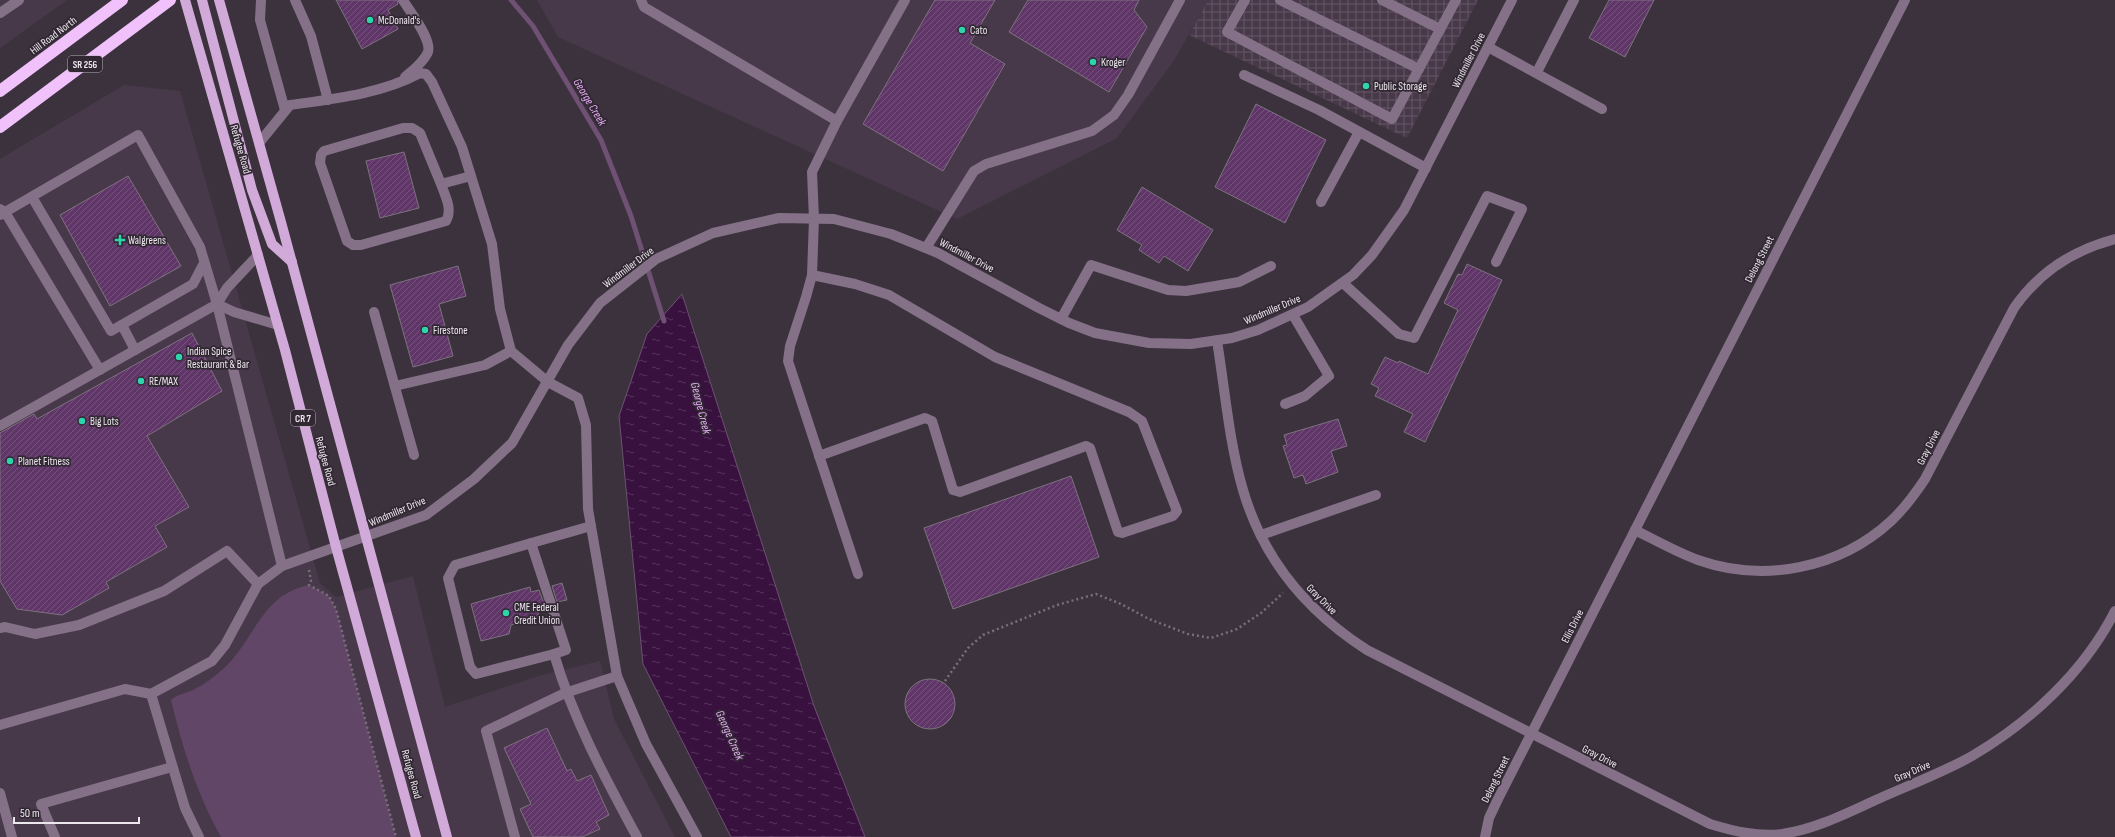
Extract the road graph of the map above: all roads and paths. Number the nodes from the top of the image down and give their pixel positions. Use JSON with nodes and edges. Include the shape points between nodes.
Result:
{"nodes":[{"id":1,"x":19,"y":0,"type":"edge"},
{"id":2,"x":122,"y":0,"type":"edge"},
{"id":3,"x":170,"y":0,"type":"edge"},
{"id":4,"x":185,"y":0,"type":"edge"},
{"id":5,"x":202,"y":0,"type":"edge"},
{"id":6,"x":219,"y":0,"type":"edge"},
{"id":7,"x":261,"y":0,"type":"edge"},
{"id":8,"x":295,"y":0,"type":"edge"},
{"id":9,"x":403,"y":0,"type":"edge"},
{"id":10,"x":641,"y":0,"type":"edge"},
{"id":11,"x":905,"y":0,"type":"edge"},
{"id":12,"x":1180,"y":0,"type":"edge"},
{"id":13,"x":1245,"y":0,"type":"edge"},
{"id":14,"x":1280,"y":0,"type":"edge"},
{"id":15,"x":1382,"y":0,"type":"edge"},
{"id":16,"x":1456,"y":0,"type":"edge"},
{"id":17,"x":1512,"y":0,"type":"edge"},
{"id":18,"x":1574,"y":0,"type":"edge"},
{"id":19,"x":1905,"y":0,"type":"edge"},
{"id":20,"x":0,"y":13,"type":"edge"},
{"id":21,"x":1440,"y":29,"type":"junction"},
{"id":22,"x":1488,"y":47,"type":"junction"},
{"id":23,"x":1419,"y":69,"type":"junction"},
{"id":24,"x":1537,"y":72,"type":"junction"},
{"id":25,"x":1244,"y":75,"type":"dead end"},
{"id":26,"x":400,"y":81,"type":"junction"},
{"id":27,"x":0,"y":91,"type":"edge"},
{"id":28,"x":328,"y":100,"type":"junction"},
{"id":29,"x":1602,"y":109,"type":"dead end"},
{"id":30,"x":285,"y":110,"type":"junction"},
{"id":31,"x":837,"y":120,"type":"junction"},
{"id":32,"x":0,"y":127,"type":"edge"},
{"id":33,"x":1360,"y":132,"type":"junction"},
{"id":34,"x":259,"y":143,"type":"junction"},
{"id":35,"x":1426,"y":168,"type":"junction"},
{"id":36,"x":471,"y":176,"type":"junction"},
{"id":37,"x":441,"y":184,"type":"junction"},
{"id":38,"x":32,"y":197,"type":"junction"},
{"id":39,"x":1321,"y":202,"type":"dead end"},
{"id":40,"x":2,"y":212,"type":"edge"},
{"id":41,"x":814,"y":219,"type":"junction"},
{"id":42,"x":2115,"y":239,"type":"edge"},
{"id":43,"x":926,"y":248,"type":"junction"},
{"id":44,"x":258,"y":255,"type":"junction"},
{"id":45,"x":292,"y":262,"type":"junction"},
{"id":46,"x":1496,"y":262,"type":"dead end"},
{"id":47,"x":204,"y":263,"type":"junction"},
{"id":48,"x":1271,"y":266,"type":"dead end"},
{"id":49,"x":812,"y":274,"type":"junction"},
{"id":50,"x":1343,"y":283,"type":"junction"},
{"id":51,"x":217,"y":304,"type":"junction"},
{"id":52,"x":374,"y":312,"type":"dead end"},
{"id":53,"x":1293,"y":315,"type":"junction"},
{"id":54,"x":1061,"y":319,"type":"junction"},
{"id":55,"x":122,"y":325,"type":"junction"},
{"id":56,"x":278,"y":325,"type":"junction"},
{"id":57,"x":1217,"y":341,"type":"junction"},
{"id":58,"x":135,"y":350,"type":"junction"},
{"id":59,"x":511,"y":351,"type":"junction"},
{"id":60,"x":100,"y":370,"type":"junction"},
{"id":61,"x":548,"y":382,"type":"junction"},
{"id":62,"x":395,"y":386,"type":"junction"},
{"id":63,"x":1285,"y":404,"type":"dead end"},
{"id":64,"x":0,"y":426,"type":"edge"},
{"id":65,"x":414,"y":455,"type":"dead end"},
{"id":66,"x":819,"y":456,"type":"junction"},
{"id":67,"x":1376,"y":495,"type":"dead end"},
{"id":68,"x":591,"y":526,"type":"junction"},
{"id":69,"x":1634,"y":530,"type":"junction"},
{"id":70,"x":1260,"y":535,"type":"junction"},
{"id":71,"x":367,"y":537,"type":"junction"},
{"id":72,"x":532,"y":543,"type":"junction"},
{"id":73,"x":336,"y":547,"type":"junction"},
{"id":74,"x":306,"y":556,"type":"junction"},
{"id":75,"x":282,"y":566,"type":"junction"},
{"id":76,"x":858,"y":574,"type":"dead end"},
{"id":77,"x":258,"y":584,"type":"junction"},
{"id":78,"x":1292,"y":584,"type":"junction"},
{"id":79,"x":2115,"y":611,"type":"edge"},
{"id":80,"x":0,"y":628,"type":"edge"},
{"id":81,"x":554,"y":654,"type":"junction"},
{"id":82,"x":617,"y":676,"type":"junction"},
{"id":83,"x":945,"y":681,"type":"dead end"},
{"id":84,"x":566,"y":693,"type":"junction"},
{"id":85,"x":151,"y":694,"type":"junction"},
{"id":86,"x":0,"y":724,"type":"edge"},
{"id":87,"x":1531,"y":734,"type":"junction"},
{"id":88,"x":172,"y":767,"type":"junction"},
{"id":89,"x":0,"y":793,"type":"edge"},
{"id":90,"x":12,"y":837,"type":"edge"},
{"id":91,"x":55,"y":837,"type":"edge"},
{"id":92,"x":199,"y":837,"type":"edge"},
{"id":93,"x":396,"y":837,"type":"edge"},
{"id":94,"x":416,"y":837,"type":"edge"},
{"id":95,"x":448,"y":837,"type":"edge"},
{"id":96,"x":515,"y":837,"type":"edge"},
{"id":97,"x":637,"y":837,"type":"edge"},
{"id":98,"x":697,"y":837,"type":"edge"},
{"id":99,"x":1485,"y":837,"type":"edge"}],
"edges":[{"from":1,"to":20,"type":"street"},
{"from":2,"to":27,"type":"highway","name":"Hill Road North","number":"SR 256"},
{"from":3,"to":32,"type":"highway","number":"SR 256"},
{"from":4,"to":44,"type":"main road","name":"Refugee Road","number":"CR 7"},
{"from":5,"to":45,"type":"main road","name":"Refugee Road","via":[[252,190],[272,244]]},
{"from":6,"to":34,"type":"main road","name":"Refugee Road"},
{"from":7,"to":30,"type":"street","via":[[260,20]]},
{"from":8,"to":28,"type":"street","via":[[311,36]]},
{"from":9,"to":26,"type":"street","via":[[429,41],[428,52]]},
{"from":10,"to":31,"type":"street","via":[[644,7]]},
{"from":11,"to":31,"type":"street"},
{"from":12,"to":43,"type":"street","via":[[1128,95],[1114,115],[1092,131],[986,164],[974,171]]},
{"from":13,"to":23,"type":"street","via":[[1227,32],[1392,120]]},
{"from":14,"to":23,"type":"street"},
{"from":15,"to":21,"type":"street"},
{"from":16,"to":21,"type":"street"},
{"from":17,"to":22,"type":"street","name":"Windmiller Drive"},
{"from":18,"to":24,"type":"street"},
{"from":19,"to":69,"type":"street","name":"Delong Street"},
{"from":21,"to":23,"type":"street"},
{"from":22,"to":24,"type":"street"},
{"from":22,"to":35,"type":"street","name":"Windmiller Drive"},
{"from":24,"to":29,"type":"street"},
{"from":25,"to":33,"type":"street"},
{"from":26,"to":28,"type":"street"},
{"from":26,"to":36,"type":"street","via":[[420,73],[426,74],[432,82],[462,146]]},
{"from":28,"to":30,"type":"street","via":[[290,105]]},
{"from":30,"to":34,"type":"street"},
{"from":31,"to":41,"type":"street","via":[[812,172]]},
{"from":33,"to":35,"type":"street"},
{"from":33,"to":39,"type":"street"},
{"from":34,"to":45,"type":"main road","name":"Refugee Road"},
{"from":35,"to":50,"type":"street","name":"Windmiller Drive","via":[[1390,234]]},
{"from":36,"to":37,"type":"street"},
{"from":36,"to":59,"type":"street","via":[[492,244],[500,309]]},
{"from":37,"to":37,"type":"street","via":[[420,133],[412,128],[403,128],[353,142],[324,151],[320,155],[320,163],[347,241],[353,244],[361,245],[446,221],[449,217],[449,208]]},
{"from":38,"to":40,"type":"street"},
{"from":38,"to":47,"type":"street","via":[[138,135],[200,247]]},
{"from":38,"to":55,"type":"street","via":[[111,331]]},
{"from":40,"to":60,"type":"street"},
{"from":41,"to":43,"type":"street","name":"Windmiller Drive","via":[[834,219],[891,234]]},
{"from":41,"to":49,"type":"street"},
{"from":41,"to":61,"type":"street","name":"Windmiller Drive","via":[[779,218],[713,233],[656,259],[600,303],[568,345]]},
{"from":42,"to":69,"type":"street","name":"Gray Drive","via":[[2075,253],[2051,267],[2022,296],[1925,479],[1910,502],[1891,522],[1857,546],[1832,558],[1806,566],[1779,571],[1751,571],[1697,560]]},
{"from":43,"to":54,"type":"street","name":"Windmiller Drive"},
{"from":44,"to":51,"type":"street","via":[[227,288]]},
{"from":44,"to":56,"type":"main road","name":"Refugee Road","number":"CR 7"},
{"from":45,"to":71,"type":"main road","name":"Refugee Road"},
{"from":46,"to":50,"type":"street","via":[[1522,209],[1487,196],[1414,338],[1399,334]]},
{"from":47,"to":51,"type":"street"},
{"from":47,"to":55,"type":"street","via":[[193,284]]},
{"from":48,"to":54,"type":"street","via":[[1239,282],[1186,291],[1168,290],[1091,265]]},
{"from":49,"to":66,"type":"street","via":[[790,346],[788,361]]},
{"from":49,"to":66,"type":"street","via":[[889,295],[995,357],[1129,412],[1142,422],[1176,511],[1173,516],[1122,533],[1118,532],[1090,448],[1086,446],[960,492],[953,490],[932,421],[925,418]]},
{"from":50,"to":53,"type":"street","name":"Windmiller Drive"},
{"from":51,"to":56,"type":"street","via":[[234,312]]},
{"from":51,"to":58,"type":"street"},
{"from":51,"to":75,"type":"street"},
{"from":52,"to":62,"type":"street"},
{"from":53,"to":57,"type":"street","name":"Windmiller Drive","via":[[1258,330]]},
{"from":53,"to":63,"type":"street","via":[[1329,376],[1305,396]]},
{"from":54,"to":57,"type":"street","name":"Windmiller Drive","via":[[1095,332],[1149,343],[1191,344]]},
{"from":55,"to":58,"type":"street"},
{"from":56,"to":73,"type":"main road","name":"Refugee Road","number":"CR 7"},
{"from":57,"to":70,"type":"street","name":"Gray Drive","via":[[1238,469]]},
{"from":58,"to":60,"type":"street"},
{"from":59,"to":61,"type":"street"},
{"from":59,"to":62,"type":"street","via":[[485,365]]},
{"from":60,"to":64,"type":"street"},
{"from":61,"to":68,"type":"street","via":[[578,398],[586,425],[588,509]]},
{"from":61,"to":71,"type":"street","name":"Windmiller Drive","via":[[512,443],[474,479],[426,515]]},
{"from":62,"to":65,"type":"street"},
{"from":66,"to":76,"type":"street"},
{"from":67,"to":70,"type":"street"},
{"from":68,"to":72,"type":"street"},
{"from":68,"to":82,"type":"street"},
{"from":69,"to":87,"type":"street","name":"Ellis Drive"},
{"from":70,"to":78,"type":"street","name":"Gray Drive"},
{"from":71,"to":73,"type":"street","name":"Windmiller Drive"},
{"from":71,"to":95,"type":"main road","name":"Refugee Road"},
{"from":72,"to":81,"type":"street","via":[[566,650]]},
{"from":72,"to":81,"type":"street","via":[[455,564],[448,578],[470,667],[476,674]]},
{"from":73,"to":74,"type":"street","name":"Windmiller Drive"},
{"from":73,"to":94,"type":"main road","name":"Refugee Road","number":"CR 7"},
{"from":74,"to":75,"type":"street","name":"Windmiller Drive"},
{"from":74,"to":93,"type":"path","via":[[311,581],[309,585],[329,596],[336,609]]},
{"from":75,"to":77,"type":"street","name":"Windmiller Drive"},
{"from":77,"to":80,"type":"street","via":[[227,551],[164,591],[79,625],[35,634]]},
{"from":77,"to":85,"type":"street","via":[[225,645],[212,661]]},
{"from":78,"to":83,"type":"path","via":[[1260,613],[1236,629],[1211,638],[1188,634],[1096,594],[1057,605],[983,635],[968,648]]},
{"from":78,"to":87,"type":"street","name":"Gray Drive","via":[[1323,618],[1367,650]]},
{"from":79,"to":87,"type":"street","name":"Gray Drive","via":[[2090,651],[2064,682],[2036,710],[2004,735],[1971,756],[1935,774],[1804,829],[1780,834],[1757,834],[1733,831],[1710,824]]},
{"from":81,"to":84,"type":"street"},
{"from":82,"to":84,"type":"street"},
{"from":82,"to":98,"type":"street","via":[[646,744]]},
{"from":84,"to":96,"type":"street","via":[[486,731]]},
{"from":84,"to":97,"type":"street","via":[[597,764]]},
{"from":85,"to":86,"type":"street","via":[[125,689]]},
{"from":85,"to":88,"type":"street"},
{"from":87,"to":99,"type":"street","name":"Delong Street","via":[[1489,818]]},
{"from":88,"to":91,"type":"street","via":[[40,804]]},
{"from":88,"to":92,"type":"street","via":[[185,808]]},
{"from":89,"to":90,"type":"street"}]}
